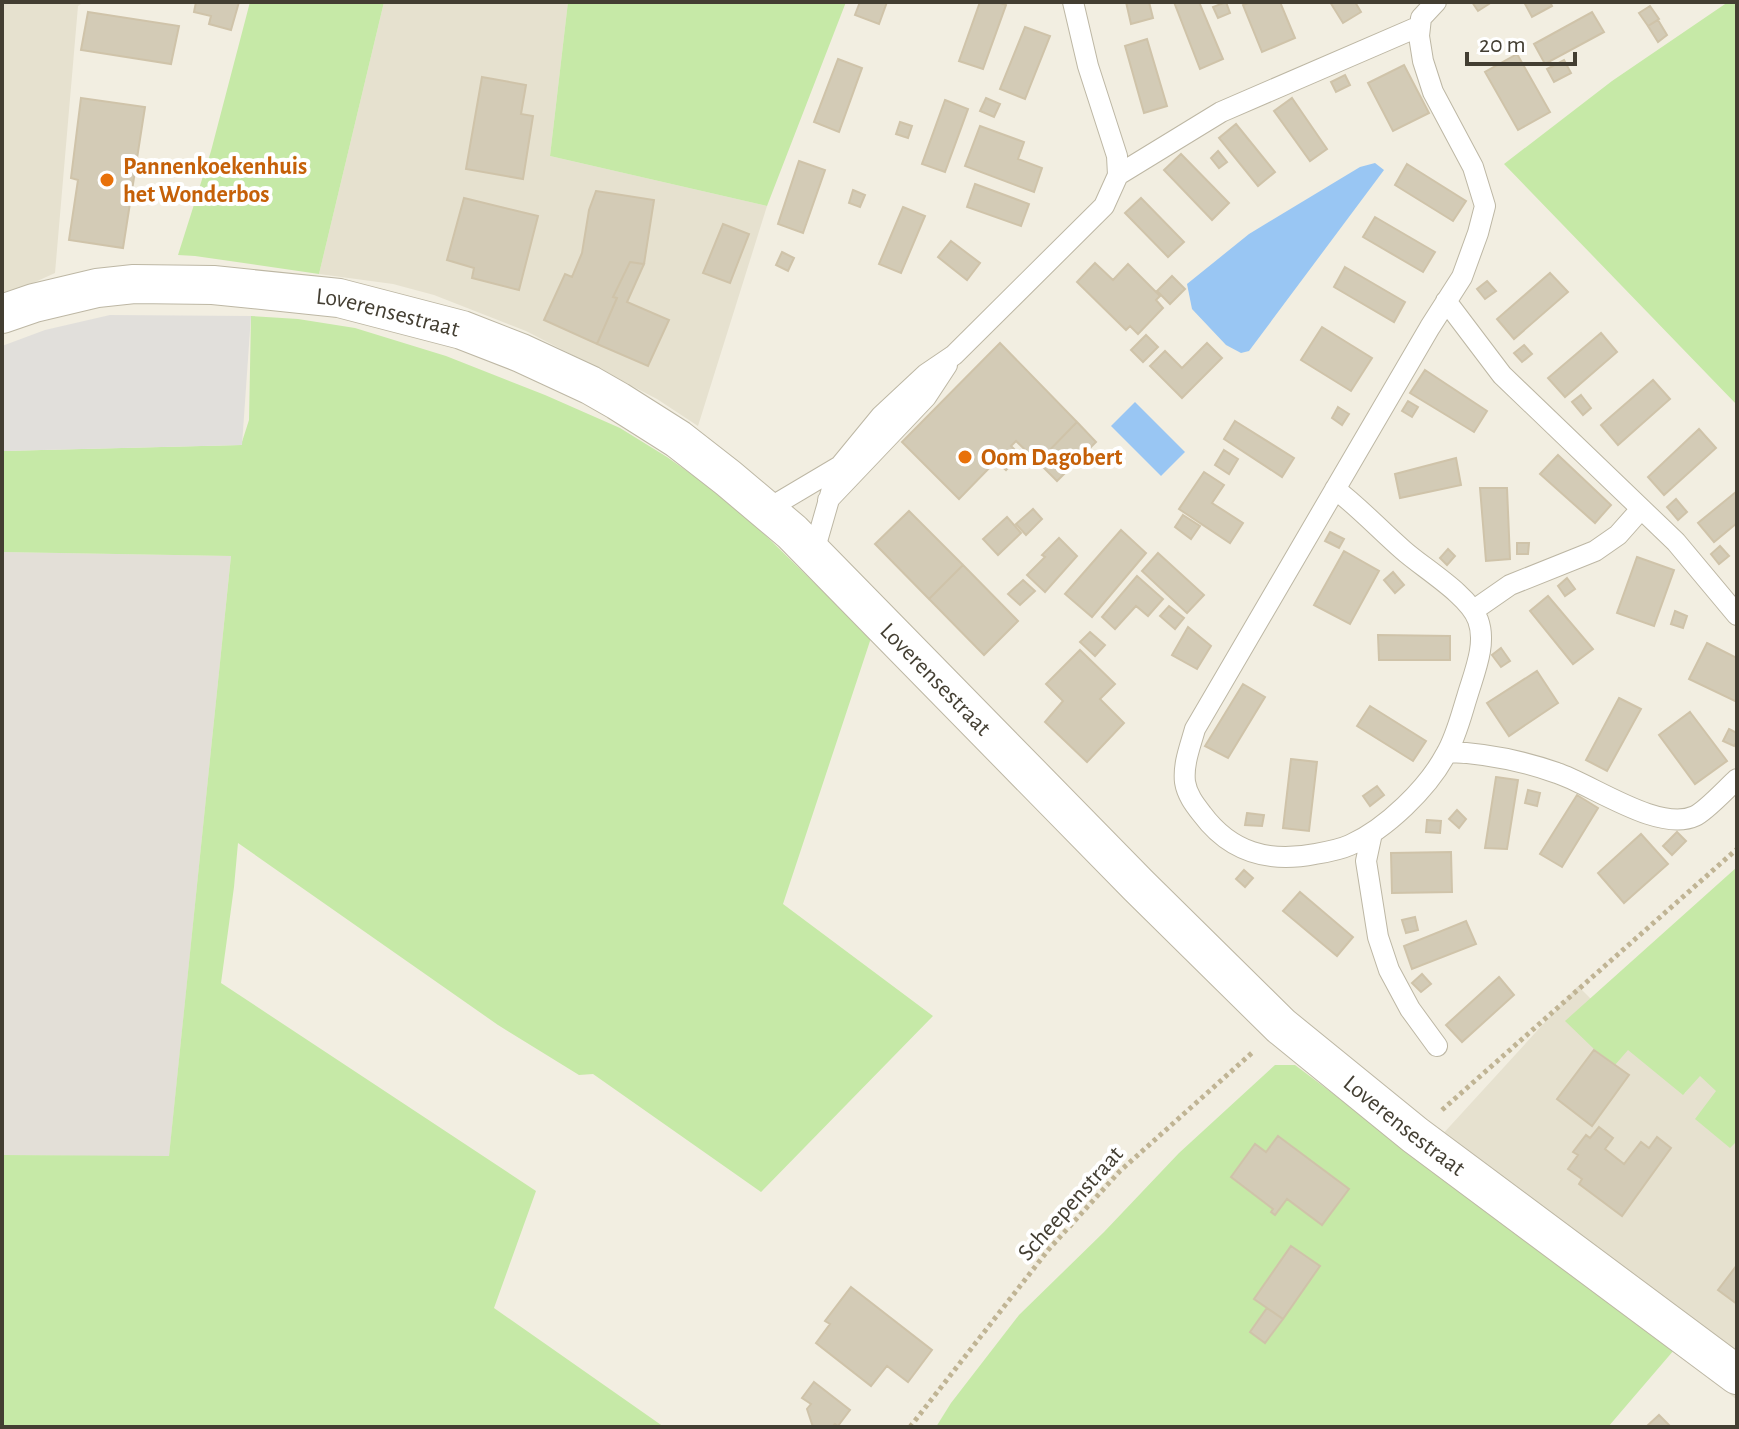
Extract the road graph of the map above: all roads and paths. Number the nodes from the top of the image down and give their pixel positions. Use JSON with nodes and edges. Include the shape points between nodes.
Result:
{"nodes":[{"id":1,"x":1073,"y":2,"type":"edge"},
{"id":2,"x":1436,"y":2,"type":"edge"},
{"id":3,"x":1420,"y":26,"type":"junction"},
{"id":4,"x":1118,"y":175,"type":"junction"},
{"id":5,"x":1446,"y":301,"type":"junction"},
{"id":6,"x":2,"y":314,"type":"edge"},
{"id":7,"x":954,"y":355,"type":"junction"},
{"id":8,"x":840,"y":466,"type":"junction"},
{"id":9,"x":1335,"y":489,"type":"junction"},
{"id":10,"x":828,"y":500,"type":"junction"},
{"id":11,"x":1641,"y":509,"type":"junction"},
{"id":12,"x":766,"y":510,"type":"junction"},
{"id":13,"x":813,"y":555,"type":"junction"},
{"id":14,"x":1474,"y":610,"type":"junction"},
{"id":15,"x":1737,"y":615,"type":"edge"},
{"id":16,"x":1447,"y":752,"type":"junction"},
{"id":17,"x":1737,"y":779,"type":"edge"},
{"id":18,"x":1372,"y":833,"type":"junction"},
{"id":19,"x":1737,"y":849,"type":"edge"},
{"id":20,"x":1281,"y":1026,"type":"junction"},
{"id":21,"x":1437,"y":1046,"type":"dead end"},
{"id":22,"x":1415,"y":1135,"type":"junction"},
{"id":23,"x":1737,"y":1375,"type":"edge"},
{"id":24,"x":910,"y":1427,"type":"edge"}],
"edges":[{"from":1,"to":4,"type":"lane"},
{"from":2,"to":3,"type":"lane"},
{"from":3,"to":4,"type":"lane","via":[[1221,112]]},
{"from":3,"to":5,"type":"lane","via":[[1433,92],[1473,167],[1485,206],[1470,258]]},
{"from":4,"to":7,"type":"lane","via":[[1104,206]]},
{"from":5,"to":9,"type":"lane"},
{"from":5,"to":11,"type":"lane","via":[[1502,375]]},
{"from":6,"to":12,"type":"street","name":"Loverensestraat","via":[[97,288],[149,284],[339,298],[408,315],[462,330],[590,385],[678,439]]},
{"from":7,"to":8,"type":"lane","via":[[881,416]]},
{"from":7,"to":10,"type":"lane","via":[[926,397]]},
{"from":8,"to":10,"type":"lane"},
{"from":8,"to":12,"type":"lane"},
{"from":9,"to":14,"type":"lane"},
{"from":9,"to":18,"type":"lane","via":[[1195,729],[1185,785],[1218,833],[1263,855],[1324,853]]},
{"from":10,"to":13,"type":"lane"},
{"from":11,"to":14,"type":"lane","via":[[1595,551],[1510,585]]},
{"from":11,"to":15,"type":"lane"},
{"from":12,"to":13,"type":"street","name":"Loverensestraat"},
{"from":13,"to":20,"type":"street","name":"Loverensestraat"},
{"from":14,"to":16,"type":"lane","via":[[1480,622],[1480,653]]},
{"from":16,"to":17,"type":"lane","via":[[1520,761],[1578,781],[1636,810],[1679,820],[1696,816]]},
{"from":16,"to":18,"type":"lane","via":[[1410,801]]},
{"from":18,"to":21,"type":"lane","via":[[1366,861],[1378,937],[1410,1009]]},
{"from":19,"to":22,"type":"path"},
{"from":20,"to":22,"type":"street","name":"Loverensestraat"},
{"from":20,"to":24,"type":"path","name":"Scheepenstraat","via":[[1109,1182],[1049,1249]]},
{"from":22,"to":23,"type":"street","name":"Loverensestraat"}]}
